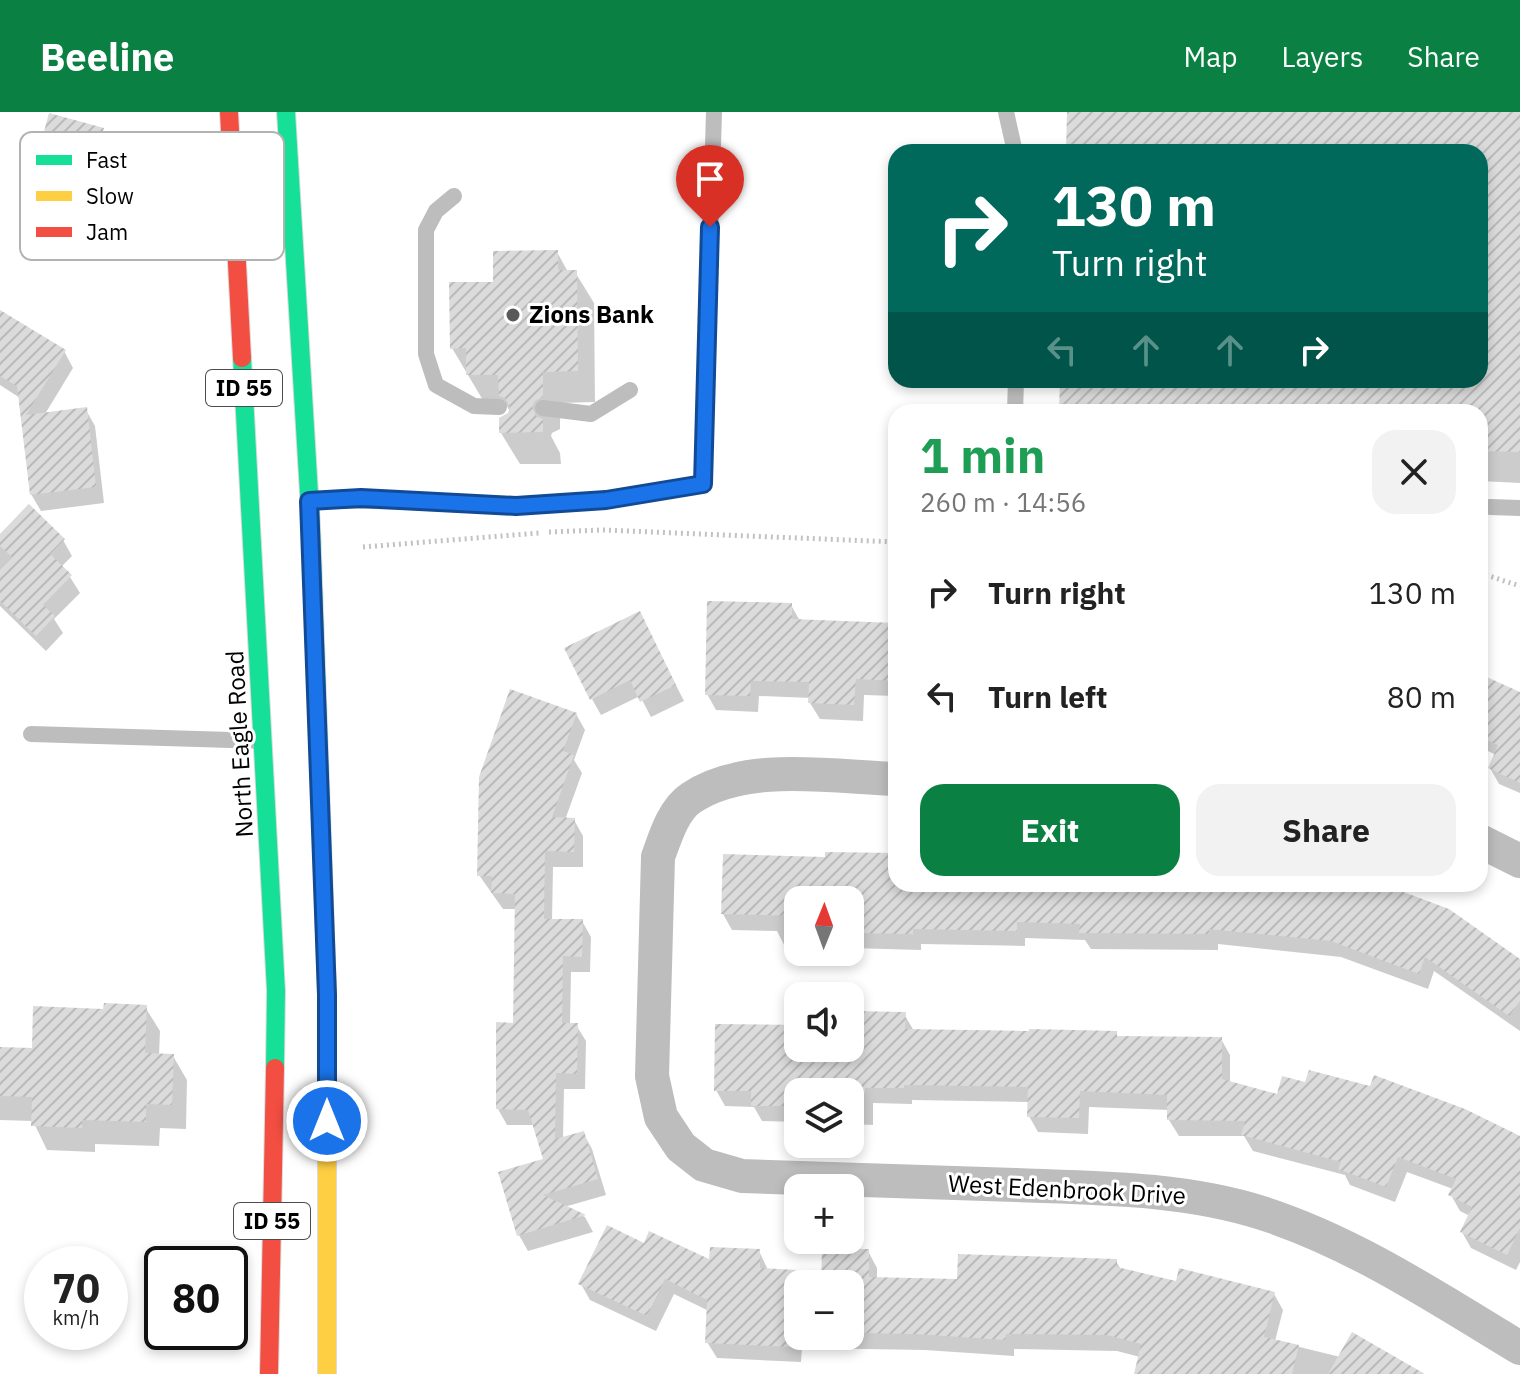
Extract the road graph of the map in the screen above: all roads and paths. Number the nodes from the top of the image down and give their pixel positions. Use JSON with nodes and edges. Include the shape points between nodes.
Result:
{"nodes":[{"id":1,"x":229,"y":112,"type":"edge"},
{"id":2,"x":286,"y":112,"type":"edge"},
{"id":3,"x":714,"y":112,"type":"edge"},
{"id":4,"x":1006,"y":112,"type":"edge"},
{"id":5,"x":230,"y":132,"type":"edge"},
{"id":6,"x":1013,"y":144,"type":"edge"},
{"id":7,"x":454,"y":196,"type":"dead end"},
{"id":8,"x":237,"y":260,"type":"edge"},
{"id":9,"x":630,"y":390,"type":"dead end"},
{"id":10,"x":499,"y":407,"type":"dead end"},
{"id":11,"x":543,"y":408,"type":"dead end"},
{"id":12,"x":309,"y":501,"type":"junction"},
{"id":13,"x":1490,"y":507,"type":"dead end"},
{"id":14,"x":1520,"y":508,"type":"edge"},
{"id":15,"x":888,"y":542,"type":"edge"},
{"id":16,"x":363,"y":547,"type":"dead end"},
{"id":17,"x":1488,"y":576,"type":"edge"},
{"id":18,"x":1520,"y":586,"type":"edge"},
{"id":19,"x":31,"y":734,"type":"dead end"},
{"id":20,"x":264,"y":741,"type":"junction"},
{"id":21,"x":888,"y":779,"type":"edge"},
{"id":22,"x":1488,"y":845,"type":"edge"},
{"id":23,"x":1520,"y":861,"type":"edge"},
{"id":24,"x":1520,"y":1348,"type":"edge"},
{"id":25,"x":269,"y":1374,"type":"edge"},
{"id":26,"x":327,"y":1374,"type":"edge"}],
"edges":[{"from":1,"to":5,"type":"highway","name":"North Eagle Road","number":"ID 55"},
{"from":2,"to":12,"type":"highway","number":"ID 55"},
{"from":3,"to":12,"type":"lane","via":[[703,484],[606,500],[516,506],[361,498]]},
{"from":4,"to":6,"type":"lane"},
{"from":7,"to":10,"type":"lane","via":[[436,211],[426,230],[426,354],[436,385],[474,406]]},
{"from":8,"to":20,"type":"highway","name":"North Eagle Road","number":"ID 55"},
{"from":9,"to":11,"type":"lane","via":[[591,414]]},
{"from":12,"to":26,"type":"highway","number":"ID 55","via":[[327,995]]},
{"from":13,"to":14,"type":"lane"},
{"from":15,"to":16,"type":"path","via":[[602,530]]},
{"from":17,"to":18,"type":"path"},
{"from":19,"to":20,"type":"lane"},
{"from":20,"to":25,"type":"highway","name":"North Eagle Road","number":"ID 55","via":[[276,991]]},
{"from":21,"to":24,"type":"street","name":"West Edenbrook Drive","via":[[761,774],[723,783],[689,800],[669,828],[658,857],[652,1076],[661,1117],[681,1147],[704,1165],[742,1176],[1114,1189],[1187,1196],[1261,1213],[1377,1264]]},
{"from":22,"to":23,"type":"street"}]}
